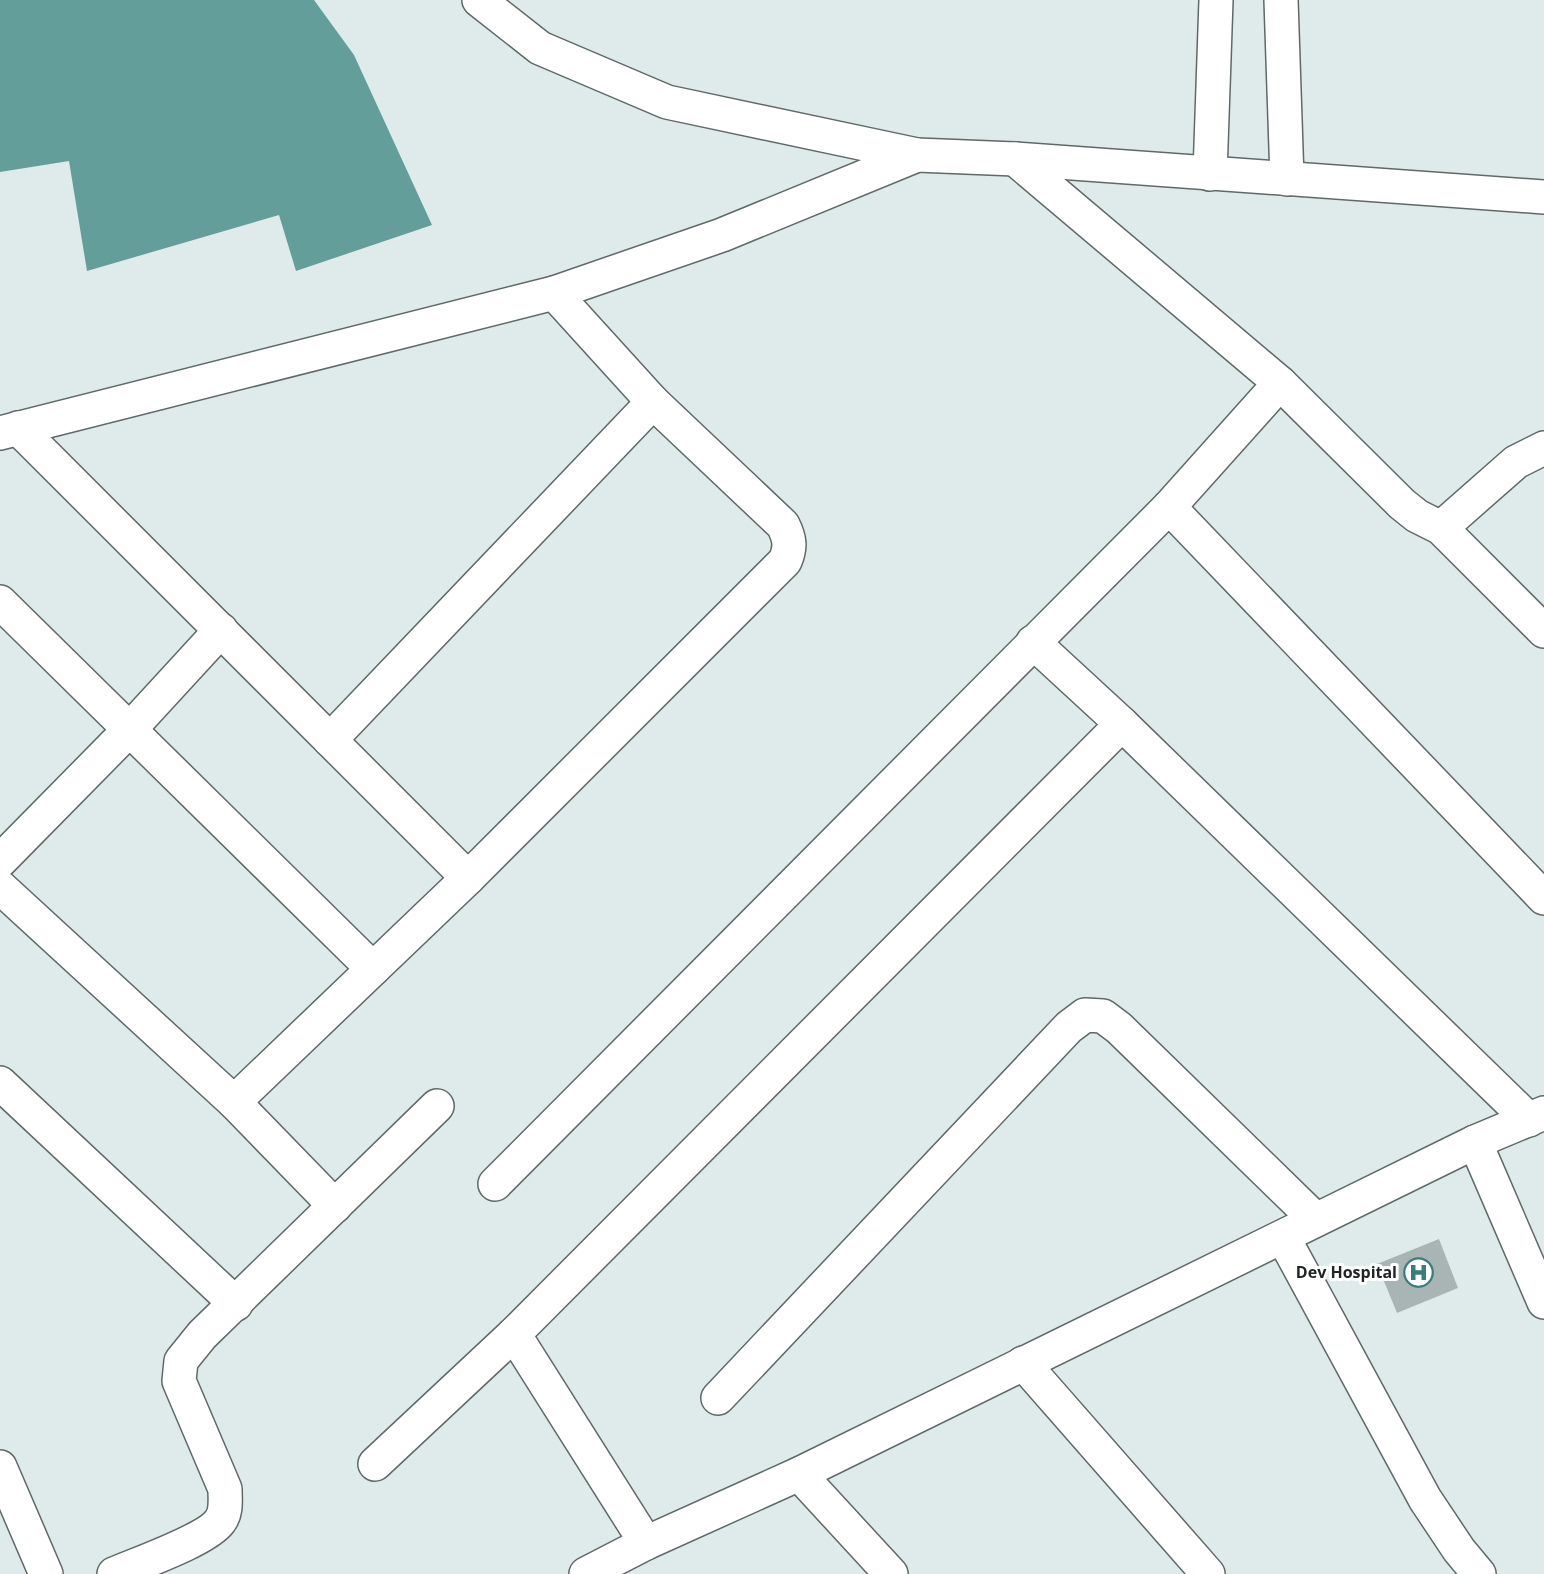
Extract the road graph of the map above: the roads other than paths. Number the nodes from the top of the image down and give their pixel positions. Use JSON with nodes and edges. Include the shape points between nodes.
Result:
{"nodes":[{"id":1,"x":479,"y":0,"type":"edge"},
{"id":2,"x":1216,"y":0,"type":"edge"},
{"id":3,"x":1281,"y":0,"type":"edge"},
{"id":4,"x":917,"y":155,"type":"junction"},
{"id":5,"x":1015,"y":159,"type":"junction"},
{"id":6,"x":1210,"y":174,"type":"junction"},
{"id":7,"x":1287,"y":179,"type":"junction"},
{"id":8,"x":1544,"y":197,"type":"edge"},
{"id":9,"x":554,"y":293,"type":"junction"},
{"id":10,"x":1280,"y":383,"type":"junction"},
{"id":11,"x":653,"y":402,"type":"junction"},
{"id":12,"x":9,"y":431,"type":"edge"},
{"id":13,"x":1544,"y":448,"type":"edge"},
{"id":14,"x":1169,"y":507,"type":"junction"},
{"id":15,"x":1441,"y":528,"type":"junction"},
{"id":16,"x":0,"y":602,"type":"edge"},
{"id":17,"x":221,"y":630,"type":"junction"},
{"id":18,"x":1544,"y":632,"type":"edge"},
{"id":19,"x":1033,"y":642,"type":"junction"},
{"id":20,"x":1122,"y":724,"type":"junction"},
{"id":21,"x":130,"y":729,"type":"junction"},
{"id":22,"x":330,"y":740,"type":"junction"},
{"id":23,"x":0,"y":861,"type":"edge"},
{"id":24,"x":468,"y":878,"type":"junction"},
{"id":25,"x":0,"y":887,"type":"edge"},
{"id":26,"x":1544,"y":898,"type":"edge"},
{"id":27,"x":374,"y":969,"type":"junction"},
{"id":28,"x":0,"y":1083,"type":"edge"},
{"id":29,"x":234,"y":1102,"type":"junction"},
{"id":30,"x":437,"y":1106,"type":"dead end"},
{"id":31,"x":1537,"y":1116,"type":"edge"},
{"id":32,"x":1474,"y":1142,"type":"junction"},
{"id":33,"x":495,"y":1184,"type":"dead end"},
{"id":34,"x":335,"y":1206,"type":"junction"},
{"id":35,"x":1315,"y":1219,"type":"junction"},
{"id":36,"x":1283,"y":1237,"type":"junction"},
{"id":37,"x":1544,"y":1302,"type":"edge"},
{"id":38,"x":236,"y":1304,"type":"junction"},
{"id":39,"x":514,"y":1334,"type":"junction"},
{"id":40,"x":1023,"y":1363,"type":"junction"},
{"id":41,"x":718,"y":1398,"type":"dead end"},
{"id":42,"x":375,"y":1464,"type":"dead end"},
{"id":43,"x":0,"y":1467,"type":"edge"},
{"id":44,"x":799,"y":1474,"type":"junction"},
{"id":45,"x":646,"y":1543,"type":"junction"},
{"id":46,"x":591,"y":1573,"type":"edge"},
{"id":47,"x":46,"y":1574,"type":"edge"},
{"id":48,"x":114,"y":1574,"type":"edge"},
{"id":49,"x":891,"y":1574,"type":"edge"},
{"id":50,"x":1208,"y":1574,"type":"edge"},
{"id":51,"x":1479,"y":1574,"type":"edge"}],
"edges":[{"from":1,"to":4,"type":"street","via":[[540,48],[667,102]]},
{"from":2,"to":6,"type":"street"},
{"from":3,"to":7,"type":"street"},
{"from":4,"to":5,"type":"street"},
{"from":4,"to":9,"type":"street","via":[[722,236]]},
{"from":5,"to":6,"type":"street"},
{"from":5,"to":10,"type":"street"},
{"from":6,"to":7,"type":"street"},
{"from":7,"to":8,"type":"street"},
{"from":9,"to":11,"type":"street"},
{"from":9,"to":12,"type":"street"},
{"from":10,"to":14,"type":"street"},
{"from":10,"to":15,"type":"street","via":[[1402,504]]},
{"from":11,"to":22,"type":"street"},
{"from":11,"to":24,"type":"street","via":[[783,525],[790,549],[785,561]]},
{"from":12,"to":17,"type":"street"},
{"from":13,"to":15,"type":"street","via":[[1516,462]]},
{"from":14,"to":19,"type":"street"},
{"from":14,"to":26,"type":"street"},
{"from":15,"to":18,"type":"street"},
{"from":16,"to":21,"type":"street"},
{"from":17,"to":21,"type":"street"},
{"from":17,"to":22,"type":"street"},
{"from":19,"to":20,"type":"street"},
{"from":19,"to":33,"type":"street"},
{"from":20,"to":31,"type":"street"},
{"from":20,"to":39,"type":"street"},
{"from":21,"to":23,"type":"street"},
{"from":21,"to":27,"type":"street"},
{"from":22,"to":24,"type":"street"},
{"from":24,"to":27,"type":"street"},
{"from":25,"to":29,"type":"street"},
{"from":27,"to":29,"type":"street"},
{"from":28,"to":38,"type":"street"},
{"from":29,"to":34,"type":"street"},
{"from":30,"to":34,"type":"street"},
{"from":31,"to":32,"type":"street"},
{"from":32,"to":35,"type":"street"},
{"from":32,"to":37,"type":"street"},
{"from":34,"to":38,"type":"street"},
{"from":35,"to":36,"type":"street"},
{"from":35,"to":41,"type":"street","via":[[1119,1028],[1103,1016],[1085,1015],[1069,1027]]},
{"from":36,"to":40,"type":"street"},
{"from":36,"to":51,"type":"street","via":[[1425,1499]]},
{"from":38,"to":48,"type":"street","via":[[202,1335],[182,1361],[179,1381],[225,1489],[226,1507],[220,1521],[207,1533]]},
{"from":39,"to":42,"type":"street"},
{"from":39,"to":45,"type":"street"},
{"from":40,"to":44,"type":"street"},
{"from":40,"to":50,"type":"street"},
{"from":43,"to":47,"type":"street"},
{"from":44,"to":45,"type":"street"},
{"from":44,"to":49,"type":"street"},
{"from":45,"to":46,"type":"street"}]}
